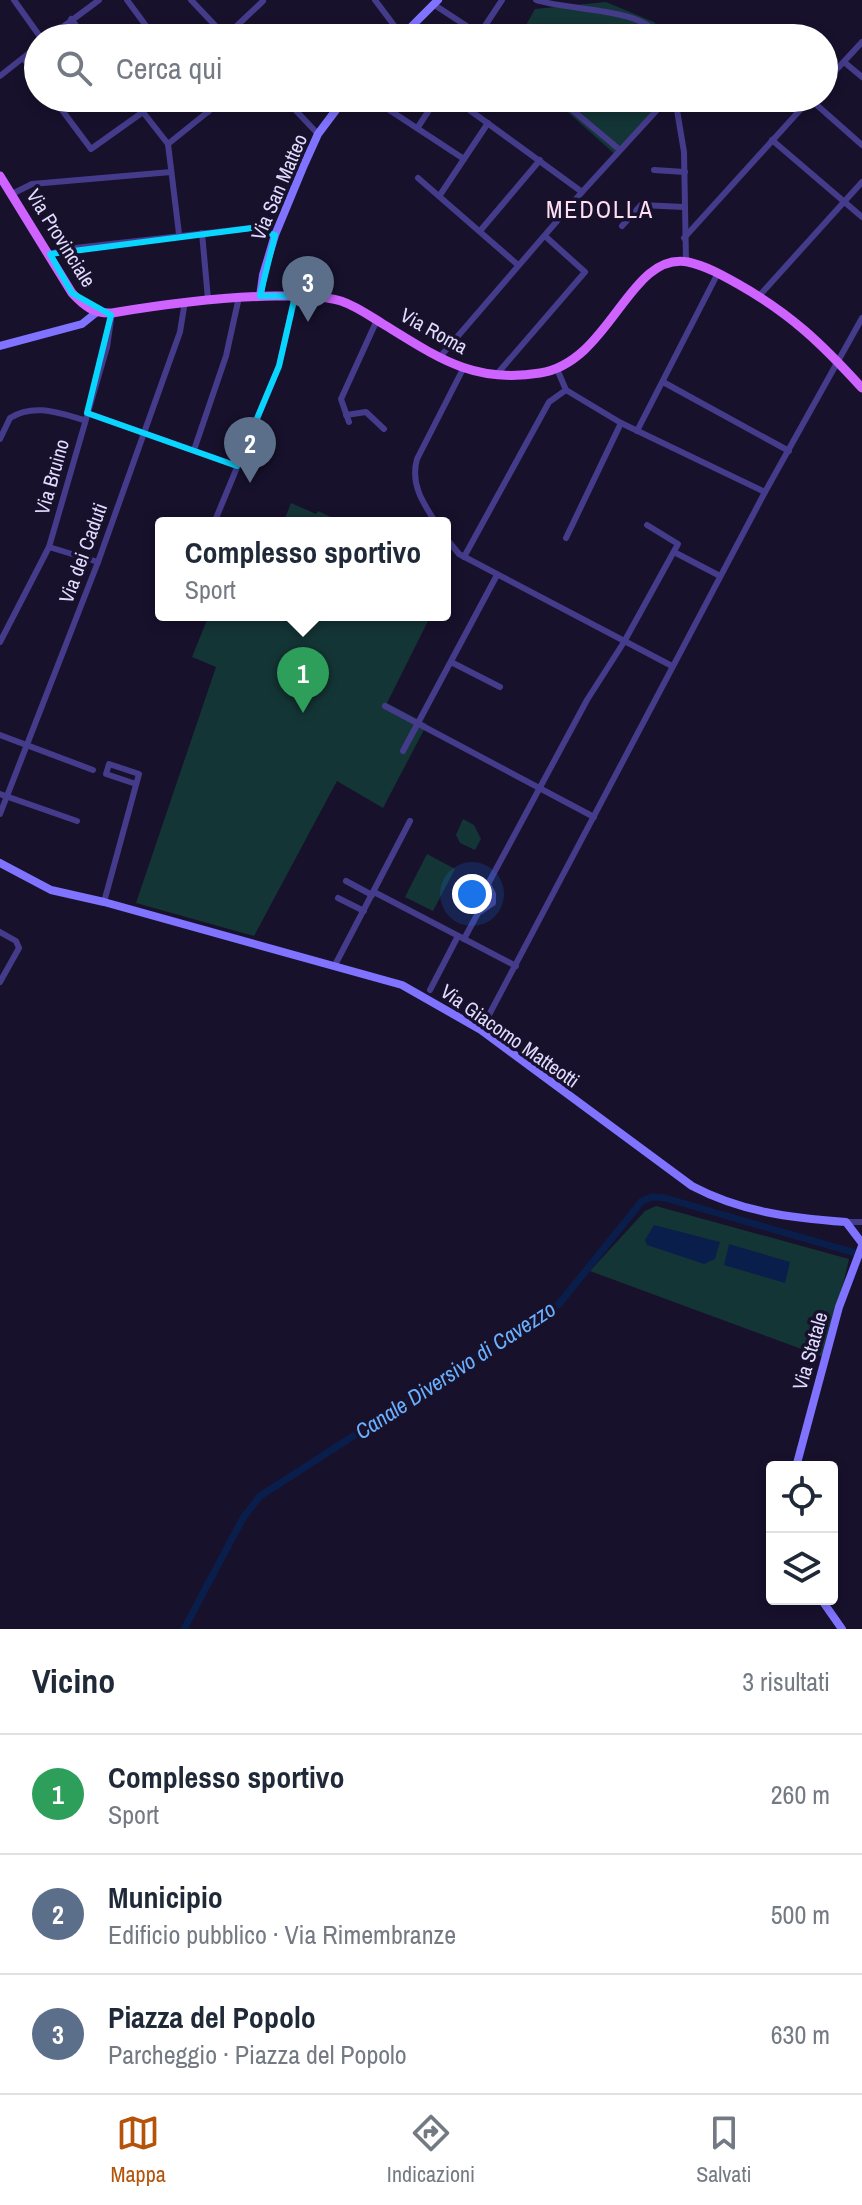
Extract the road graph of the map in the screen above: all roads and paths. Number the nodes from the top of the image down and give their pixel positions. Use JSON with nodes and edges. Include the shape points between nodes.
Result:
{"nodes":[{"id":1,"x":14,"y":0,"type":"edge"},
{"id":2,"x":127,"y":0,"type":"edge"},
{"id":3,"x":191,"y":0,"type":"edge"},
{"id":4,"x":375,"y":0,"type":"edge"},
{"id":5,"x":502,"y":0,"type":"edge"},
{"id":6,"x":536,"y":0,"type":"edge"},
{"id":7,"x":94,"y":1,"type":"edge"},
{"id":8,"x":263,"y":1,"type":"edge"},
{"id":9,"x":435,"y":2,"type":"edge"},
{"id":10,"x":71,"y":19,"type":"junction"},
{"id":11,"x":31,"y":24,"type":"edge"},
{"id":12,"x":65,"y":24,"type":"edge"},
{"id":13,"x":75,"y":24,"type":"edge"},
{"id":14,"x":145,"y":24,"type":"edge"},
{"id":15,"x":214,"y":24,"type":"edge"},
{"id":16,"x":239,"y":24,"type":"edge"},
{"id":17,"x":392,"y":24,"type":"edge"},
{"id":18,"x":414,"y":24,"type":"edge"},
{"id":19,"x":463,"y":24,"type":"edge"},
{"id":20,"x":488,"y":24,"type":"edge"},
{"id":21,"x":646,"y":24,"type":"edge"},
{"id":22,"x":862,"y":42,"type":"edge"},
{"id":23,"x":24,"y":59,"type":"edge"},
{"id":24,"x":844,"y":62,"type":"junction"},
{"id":25,"x":838,"y":68,"type":"edge"},
{"id":26,"x":0,"y":76,"type":"edge"},
{"id":27,"x":862,"y":77,"type":"edge"},
{"id":28,"x":63,"y":112,"type":"edge"},
{"id":29,"x":143,"y":112,"type":"joint"},
{"id":30,"x":208,"y":112,"type":"edge"},
{"id":31,"x":297,"y":112,"type":"edge"},
{"id":32,"x":334,"y":112,"type":"edge"},
{"id":33,"x":394,"y":112,"type":"edge"},
{"id":34,"x":428,"y":112,"type":"edge"},
{"id":35,"x":473,"y":112,"type":"edge"},
{"id":36,"x":575,"y":112,"type":"edge"},
{"id":37,"x":655,"y":112,"type":"edge"},
{"id":38,"x":677,"y":112,"type":"edge"},
{"id":39,"x":798,"y":112,"type":"edge"},
{"id":40,"x":825,"y":112,"type":"edge"},
{"id":41,"x":488,"y":123,"type":"junction"},
{"id":42,"x":418,"y":127,"type":"junction"},
{"id":43,"x":318,"y":134,"type":"junction"},
{"id":44,"x":772,"y":140,"type":"junction"},
{"id":45,"x":168,"y":144,"type":"junction"},
{"id":46,"x":862,"y":145,"type":"edge"},
{"id":47,"x":620,"y":150,"type":"junction"},
{"id":48,"x":464,"y":159,"type":"junction"},
{"id":49,"x":540,"y":160,"type":"junction"},
{"id":50,"x":654,"y":170,"type":"dead end"},
{"id":51,"x":171,"y":172,"type":"junction"},
{"id":52,"x":685,"y":172,"type":"junction"},
{"id":53,"x":0,"y":176,"type":"edge"},
{"id":54,"x":418,"y":178,"type":"dead end"},
{"id":55,"x":862,"y":182,"type":"edge"},
{"id":56,"x":582,"y":192,"type":"junction"},
{"id":57,"x":12,"y":194,"type":"junction"},
{"id":58,"x":440,"y":195,"type":"junction"},
{"id":59,"x":845,"y":202,"type":"junction"},
{"id":60,"x":684,"y":207,"type":"junction"},
{"id":61,"x":862,"y":217,"type":"edge"},
{"id":62,"x":622,"y":226,"type":"dead end"},
{"id":63,"x":480,"y":231,"type":"junction"},
{"id":64,"x":202,"y":233,"type":"junction"},
{"id":65,"x":179,"y":234,"type":"junction"},
{"id":66,"x":275,"y":235,"type":"junction"},
{"id":67,"x":545,"y":236,"type":"junction"},
{"id":68,"x":684,"y":238,"type":"junction"},
{"id":69,"x":50,"y":254,"type":"junction"},
{"id":70,"x":686,"y":261,"type":"junction"},
{"id":71,"x":518,"y":265,"type":"junction"},
{"id":72,"x":718,"y":273,"type":"junction"},
{"id":73,"x":260,"y":296,"type":"junction"},
{"id":74,"x":295,"y":296,"type":"junction"},
{"id":75,"x":759,"y":296,"type":"junction"},
{"id":76,"x":239,"y":297,"type":"junction"},
{"id":77,"x":208,"y":299,"type":"junction"},
{"id":78,"x":185,"y":301,"type":"junction"},
{"id":79,"x":97,"y":312,"type":"junction"},
{"id":80,"x":112,"y":313,"type":"junction"},
{"id":81,"x":862,"y":318,"type":"edge"},
{"id":82,"x":377,"y":320,"type":"junction"},
{"id":83,"x":0,"y":346,"type":"edge"},
{"id":84,"x":439,"y":358,"type":"junction"},
{"id":85,"x":836,"y":360,"type":"junction"},
{"id":86,"x":463,"y":369,"type":"junction"},
{"id":87,"x":557,"y":369,"type":"junction"},
{"id":88,"x":497,"y":374,"type":"junction"},
{"id":89,"x":663,"y":382,"type":"junction"},
{"id":90,"x":862,"y":388,"type":"edge"},
{"id":91,"x":566,"y":390,"type":"junction"},
{"id":92,"x":86,"y":416,"type":"junction"},
{"id":93,"x":621,"y":423,"type":"junction"},
{"id":94,"x":384,"y":429,"type":"dead end"},
{"id":95,"x":637,"y":431,"type":"junction"},
{"id":96,"x":143,"y":433,"type":"junction"},
{"id":97,"x":0,"y":439,"type":"edge"},
{"id":98,"x":194,"y":450,"type":"junction"},
{"id":99,"x":789,"y":451,"type":"junction"},
{"id":100,"x":237,"y":466,"type":"junction"},
{"id":101,"x":765,"y":492,"type":"junction"},
{"id":102,"x":216,"y":517,"type":"edge"},
{"id":103,"x":432,"y":517,"type":"edge"},
{"id":104,"x":647,"y":525,"type":"dead end"},
{"id":105,"x":566,"y":538,"type":"dead end"},
{"id":106,"x":451,"y":545,"type":"edge"},
{"id":107,"x":49,"y":547,"type":"junction"},
{"id":108,"x":674,"y":552,"type":"junction"},
{"id":109,"x":464,"y":557,"type":"junction"},
{"id":110,"x":98,"y":562,"type":"junction"},
{"id":111,"x":497,"y":575,"type":"junction"},
{"id":112,"x":720,"y":576,"type":"junction"},
{"id":113,"x":0,"y":616,"type":"edge"},
{"id":114,"x":10,"y":622,"type":"junction"},
{"id":115,"x":0,"y":642,"type":"edge"},
{"id":116,"x":624,"y":642,"type":"junction"},
{"id":117,"x":451,"y":662,"type":"junction"},
{"id":118,"x":672,"y":666,"type":"junction"},
{"id":119,"x":500,"y":687,"type":"dead end"},
{"id":120,"x":385,"y":706,"type":"dead end"},
{"id":121,"x":418,"y":723,"type":"junction"},
{"id":122,"x":0,"y":735,"type":"edge"},
{"id":123,"x":27,"y":745,"type":"junction"},
{"id":124,"x":403,"y":751,"type":"dead end"},
{"id":125,"x":93,"y":770,"type":"dead end"},
{"id":126,"x":136,"y":784,"type":"junction"},
{"id":127,"x":539,"y":788,"type":"junction"},
{"id":128,"x":3,"y":796,"type":"edge"},
{"id":129,"x":0,"y":814,"type":"edge"},
{"id":130,"x":594,"y":817,"type":"junction"},
{"id":131,"x":77,"y":821,"type":"dead end"},
{"id":132,"x":410,"y":821,"type":"dead end"},
{"id":133,"x":0,"y":863,"type":"edge"},
{"id":134,"x":346,"y":881,"type":"dead end"},
{"id":135,"x":373,"y":894,"type":"junction"},
{"id":136,"x":338,"y":898,"type":"dead end"},
{"id":137,"x":104,"y":902,"type":"junction"},
{"id":138,"x":364,"y":911,"type":"junction"},
{"id":139,"x":0,"y":932,"type":"edge"},
{"id":140,"x":461,"y":938,"type":"junction"},
{"id":141,"x":335,"y":965,"type":"junction"},
{"id":142,"x":516,"y":966,"type":"junction"},
{"id":143,"x":0,"y":982,"type":"edge"},
{"id":144,"x":430,"y":990,"type":"dead end"},
{"id":145,"x":481,"y":1030,"type":"junction"},
{"id":146,"x":846,"y":1222,"type":"junction"},
{"id":147,"x":862,"y":1222,"type":"edge"},
{"id":148,"x":858,"y":1232,"type":"edge"},
{"id":149,"x":862,"y":1245,"type":"edge"},
{"id":150,"x":857,"y":1264,"type":"edge"},
{"id":151,"x":798,"y":1461,"type":"edge"},
{"id":152,"x":825,"y":1605,"type":"edge"},
{"id":153,"x":842,"y":1629,"type":"edge"}],
"edges":[{"from":1,"to":11,"type":"street"},
{"from":2,"to":14,"type":"street"},
{"from":3,"to":15,"type":"street"},
{"from":4,"to":17,"type":"street"},
{"from":5,"to":20,"type":"street"},
{"from":6,"to":21,"type":"street"},
{"from":7,"to":10,"type":"street"},
{"from":8,"to":16,"type":"street"},
{"from":9,"to":18,"type":"street"},
{"from":9,"to":19,"type":"street"},
{"from":10,"to":12,"type":"street"},
{"from":10,"to":13,"type":"street"},
{"from":22,"to":24,"type":"street"},
{"from":23,"to":26,"type":"street"},
{"from":24,"to":25,"type":"street"},
{"from":24,"to":27,"type":"street"},
{"from":28,"to":29,"type":"street","via":[[91,149]]},
{"from":29,"to":45,"type":"street"},
{"from":30,"to":45,"type":"street"},
{"from":31,"to":43,"type":"street"},
{"from":32,"to":43,"type":"street","name":"Via San Matteo"},
{"from":33,"to":42,"type":"street"},
{"from":34,"to":42,"type":"street"},
{"from":35,"to":41,"type":"street"},
{"from":36,"to":47,"type":"street"},
{"from":37,"to":47,"type":"street"},
{"from":38,"to":52,"type":"street"},
{"from":39,"to":44,"type":"street"},
{"from":40,"to":46,"type":"street"},
{"from":41,"to":48,"type":"street"},
{"from":41,"to":49,"type":"street"},
{"from":42,"to":48,"type":"street"},
{"from":43,"to":66,"type":"street","name":"Via San Matteo"},
{"from":44,"to":59,"type":"street"},
{"from":44,"to":68,"type":"street"},
{"from":45,"to":51,"type":"street"},
{"from":47,"to":56,"type":"street"},
{"from":48,"to":58,"type":"street"},
{"from":49,"to":56,"type":"street"},
{"from":49,"to":63,"type":"street"},
{"from":50,"to":52,"type":"street"},
{"from":51,"to":57,"type":"street","via":[[32,184]]},
{"from":51,"to":65,"type":"street"},
{"from":52,"to":60,"type":"street"},
{"from":53,"to":57,"type":"main road","name":"Via Provinciale"},
{"from":54,"to":58,"type":"street"},
{"from":55,"to":59,"type":"street"},
{"from":56,"to":67,"type":"street"},
{"from":57,"to":69,"type":"main road","name":"Via Provinciale"},
{"from":58,"to":63,"type":"street"},
{"from":59,"to":61,"type":"street"},
{"from":59,"to":75,"type":"street"},
{"from":60,"to":62,"type":"street","via":[[641,205]]},
{"from":60,"to":68,"type":"street"},
{"from":63,"to":71,"type":"street"},
{"from":64,"to":65,"type":"street"},
{"from":64,"to":66,"type":"street","via":[[252,228]]},
{"from":64,"to":77,"type":"street"},
{"from":65,"to":69,"type":"street"},
{"from":66,"to":73,"type":"street","name":"Via San Matteo"},
{"from":67,"to":71,"type":"street"},
{"from":67,"to":88,"type":"street","via":[[585,272]]},
{"from":68,"to":70,"type":"street"},
{"from":69,"to":79,"type":"main road","name":"Via Provinciale","via":[[72,293]]},
{"from":70,"to":72,"type":"main road"},
{"from":70,"to":87,"type":"main road","name":"Via Roma","via":[[666,264],[644,277],[599,337]]},
{"from":71,"to":84,"type":"street"},
{"from":72,"to":75,"type":"main road"},
{"from":72,"to":89,"type":"street"},
{"from":73,"to":74,"type":"main road","name":"Via Roma"},
{"from":73,"to":76,"type":"main road","name":"Via Roma"},
{"from":74,"to":82,"type":"main road","name":"Via Roma","via":[[344,302]]},
{"from":74,"to":100,"type":"street","via":[[279,366]]},
{"from":75,"to":85,"type":"main road","via":[[809,332]]},
{"from":76,"to":77,"type":"main road","name":"Via Roma"},
{"from":76,"to":98,"type":"street","via":[[226,356]]},
{"from":77,"to":78,"type":"main road","name":"Via Roma"},
{"from":78,"to":80,"type":"main road","name":"Via Roma"},
{"from":78,"to":96,"type":"street","name":"Via dei Caduti","via":[[180,332]]},
{"from":79,"to":80,"type":"main road","name":"Via Roma"},
{"from":79,"to":83,"type":"street","via":[[82,324]]},
{"from":80,"to":92,"type":"street","name":"Via Bruino"},
{"from":81,"to":85,"type":"street"},
{"from":82,"to":84,"type":"main road","name":"Via Roma"},
{"from":82,"to":94,"type":"street","via":[[341,399],[347,418],[366,412]]},
{"from":84,"to":86,"type":"main road","name":"Via Roma"},
{"from":85,"to":90,"type":"main road"},
{"from":85,"to":99,"type":"street"},
{"from":86,"to":88,"type":"main road","name":"Via Roma"},
{"from":86,"to":103,"type":"street","via":[[417,459],[414,475]]},
{"from":87,"to":88,"type":"main road","name":"Via Roma"},
{"from":87,"to":91,"type":"street"},
{"from":89,"to":95,"type":"street"},
{"from":89,"to":99,"type":"street"},
{"from":91,"to":93,"type":"street"},
{"from":91,"to":109,"type":"street","via":[[549,402]]},
{"from":92,"to":96,"type":"street"},
{"from":92,"to":97,"type":"street","via":[[28,410],[10,418]]},
{"from":92,"to":107,"type":"street","name":"Via Bruino"},
{"from":93,"to":95,"type":"street"},
{"from":93,"to":105,"type":"street"},
{"from":95,"to":101,"type":"street"},
{"from":96,"to":98,"type":"street"},
{"from":96,"to":110,"type":"street","name":"Via dei Caduti"},
{"from":98,"to":100,"type":"street"},
{"from":99,"to":101,"type":"street"},
{"from":100,"to":102,"type":"street"},
{"from":101,"to":112,"type":"street"},
{"from":104,"to":108,"type":"street","via":[[678,544]]},
{"from":106,"to":109,"type":"street"},
{"from":107,"to":110,"type":"street"},
{"from":107,"to":114,"type":"street","name":"Via Bruino"},
{"from":108,"to":112,"type":"street"},
{"from":108,"to":116,"type":"street"},
{"from":109,"to":111,"type":"street"},
{"from":110,"to":123,"type":"street","name":"Via dei Caduti"},
{"from":111,"to":116,"type":"street"},
{"from":111,"to":117,"type":"street"},
{"from":112,"to":118,"type":"street"},
{"from":113,"to":114,"type":"street"},
{"from":114,"to":115,"type":"street","name":"Via Bruino"},
{"from":116,"to":118,"type":"street"},
{"from":116,"to":127,"type":"street"},
{"from":117,"to":119,"type":"street"},
{"from":117,"to":121,"type":"street"},
{"from":118,"to":130,"type":"street"},
{"from":120,"to":121,"type":"street"},
{"from":121,"to":124,"type":"street"},
{"from":121,"to":127,"type":"street"},
{"from":122,"to":123,"type":"street"},
{"from":123,"to":125,"type":"street"},
{"from":123,"to":128,"type":"street","name":"Via dei Caduti"},
{"from":126,"to":126,"type":"street","via":[[139,774],[109,764],[106,774]]},
{"from":126,"to":137,"type":"street"},
{"from":127,"to":130,"type":"street"},
{"from":127,"to":140,"type":"street","via":[[488,884],[493,903],[478,913]]},
{"from":128,"to":129,"type":"street","name":"Via dei Caduti"},
{"from":128,"to":131,"type":"street"},
{"from":130,"to":142,"type":"street"},
{"from":132,"to":135,"type":"street"},
{"from":133,"to":137,"type":"street","name":"Via Giacomo Matteotti","via":[[51,890]]},
{"from":134,"to":135,"type":"street"},
{"from":135,"to":138,"type":"street"},
{"from":135,"to":140,"type":"street"},
{"from":136,"to":138,"type":"street"},
{"from":137,"to":141,"type":"street","name":"Via Giacomo Matteotti"},
{"from":138,"to":141,"type":"street"},
{"from":139,"to":143,"type":"street","via":[[19,948]]},
{"from":140,"to":142,"type":"street"},
{"from":140,"to":144,"type":"street"},
{"from":141,"to":145,"type":"street","name":"Via Giacomo Matteotti","via":[[402,985]]},
{"from":142,"to":145,"type":"street"},
{"from":145,"to":146,"type":"street","name":"Via Giacomo Matteotti","via":[[702,1191],[763,1213]]},
{"from":146,"to":147,"type":"street"},
{"from":146,"to":148,"type":"street"},
{"from":148,"to":149,"type":"street"},
{"from":149,"to":150,"type":"street","name":"Via Statale"},
{"from":150,"to":151,"type":"street","name":"Via Statale","via":[[839,1307]]},
{"from":152,"to":153,"type":"street"}]}
